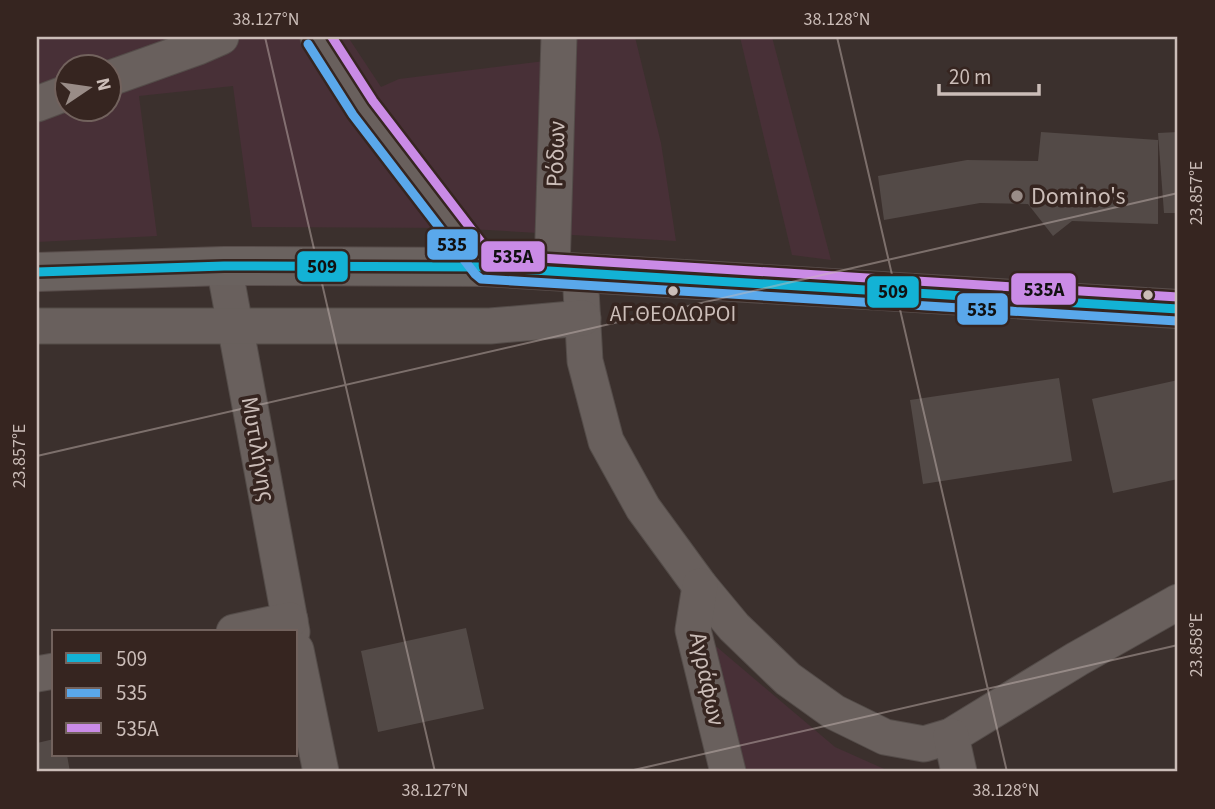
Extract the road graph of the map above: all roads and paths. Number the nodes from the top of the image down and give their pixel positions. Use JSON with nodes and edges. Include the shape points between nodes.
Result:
{"nodes":[{"id":1,"x":221,"y":37,"type":"edge"},
{"id":2,"x":318,"y":37,"type":"edge"},
{"id":3,"x":559,"y":37,"type":"edge"},
{"id":4,"x":122,"y":74,"type":"edge"},
{"id":5,"x":224,"y":266,"type":"junction"},
{"id":6,"x":485,"y":267,"type":"junction"},
{"id":7,"x":37,"y":272,"type":"edge"},
{"id":8,"x":566,"y":272,"type":"junction"},
{"id":9,"x":1178,"y":309,"type":"edge"},
{"id":10,"x":583,"y":318,"type":"junction"},
{"id":11,"x":37,"y":326,"type":"edge"},
{"id":12,"x":235,"y":327,"type":"junction"},
{"id":13,"x":700,"y":586,"type":"junction"},
{"id":14,"x":1178,"y":602,"type":"edge"},
{"id":15,"x":291,"y":630,"type":"edge"},
{"id":16,"x":298,"y":663,"type":"edge"},
{"id":17,"x":951,"y":736,"type":"junction"},
{"id":18,"x":321,"y":772,"type":"edge"},
{"id":19,"x":728,"y":772,"type":"edge"},
{"id":20,"x":959,"y":772,"type":"edge"}],
"edges":[{"from":1,"to":4,"type":"street"},
{"from":2,"to":6,"type":"street","via":[[363,108]]},
{"from":3,"to":8,"type":"street","name":"Ρόδων"},
{"from":5,"to":6,"type":"main road"},
{"from":5,"to":7,"type":"main road"},
{"from":5,"to":12,"type":"street","name":"Μυτιλήνης"},
{"from":6,"to":8,"type":"main road"},
{"from":8,"to":9,"type":"main road"},
{"from":8,"to":10,"type":"street","name":"Ρόδων"},
{"from":10,"to":12,"type":"street","via":[[490,326]]},
{"from":10,"to":13,"type":"street","name":"Ρόδων","via":[[585,360],[607,440],[643,508]]},
{"from":11,"to":12,"type":"street"},
{"from":12,"to":15,"type":"street","name":"Μυτιλήνης"},
{"from":13,"to":17,"type":"street","name":"Ρόδων","via":[[779,670],[834,712],[885,737],[924,744]]},
{"from":13,"to":19,"type":"street","name":"Αγράφων","via":[[693,630]]},
{"from":14,"to":17,"type":"street"},
{"from":16,"to":18,"type":"street","name":"Μυτιλήνης"},
{"from":17,"to":20,"type":"street"}]}
